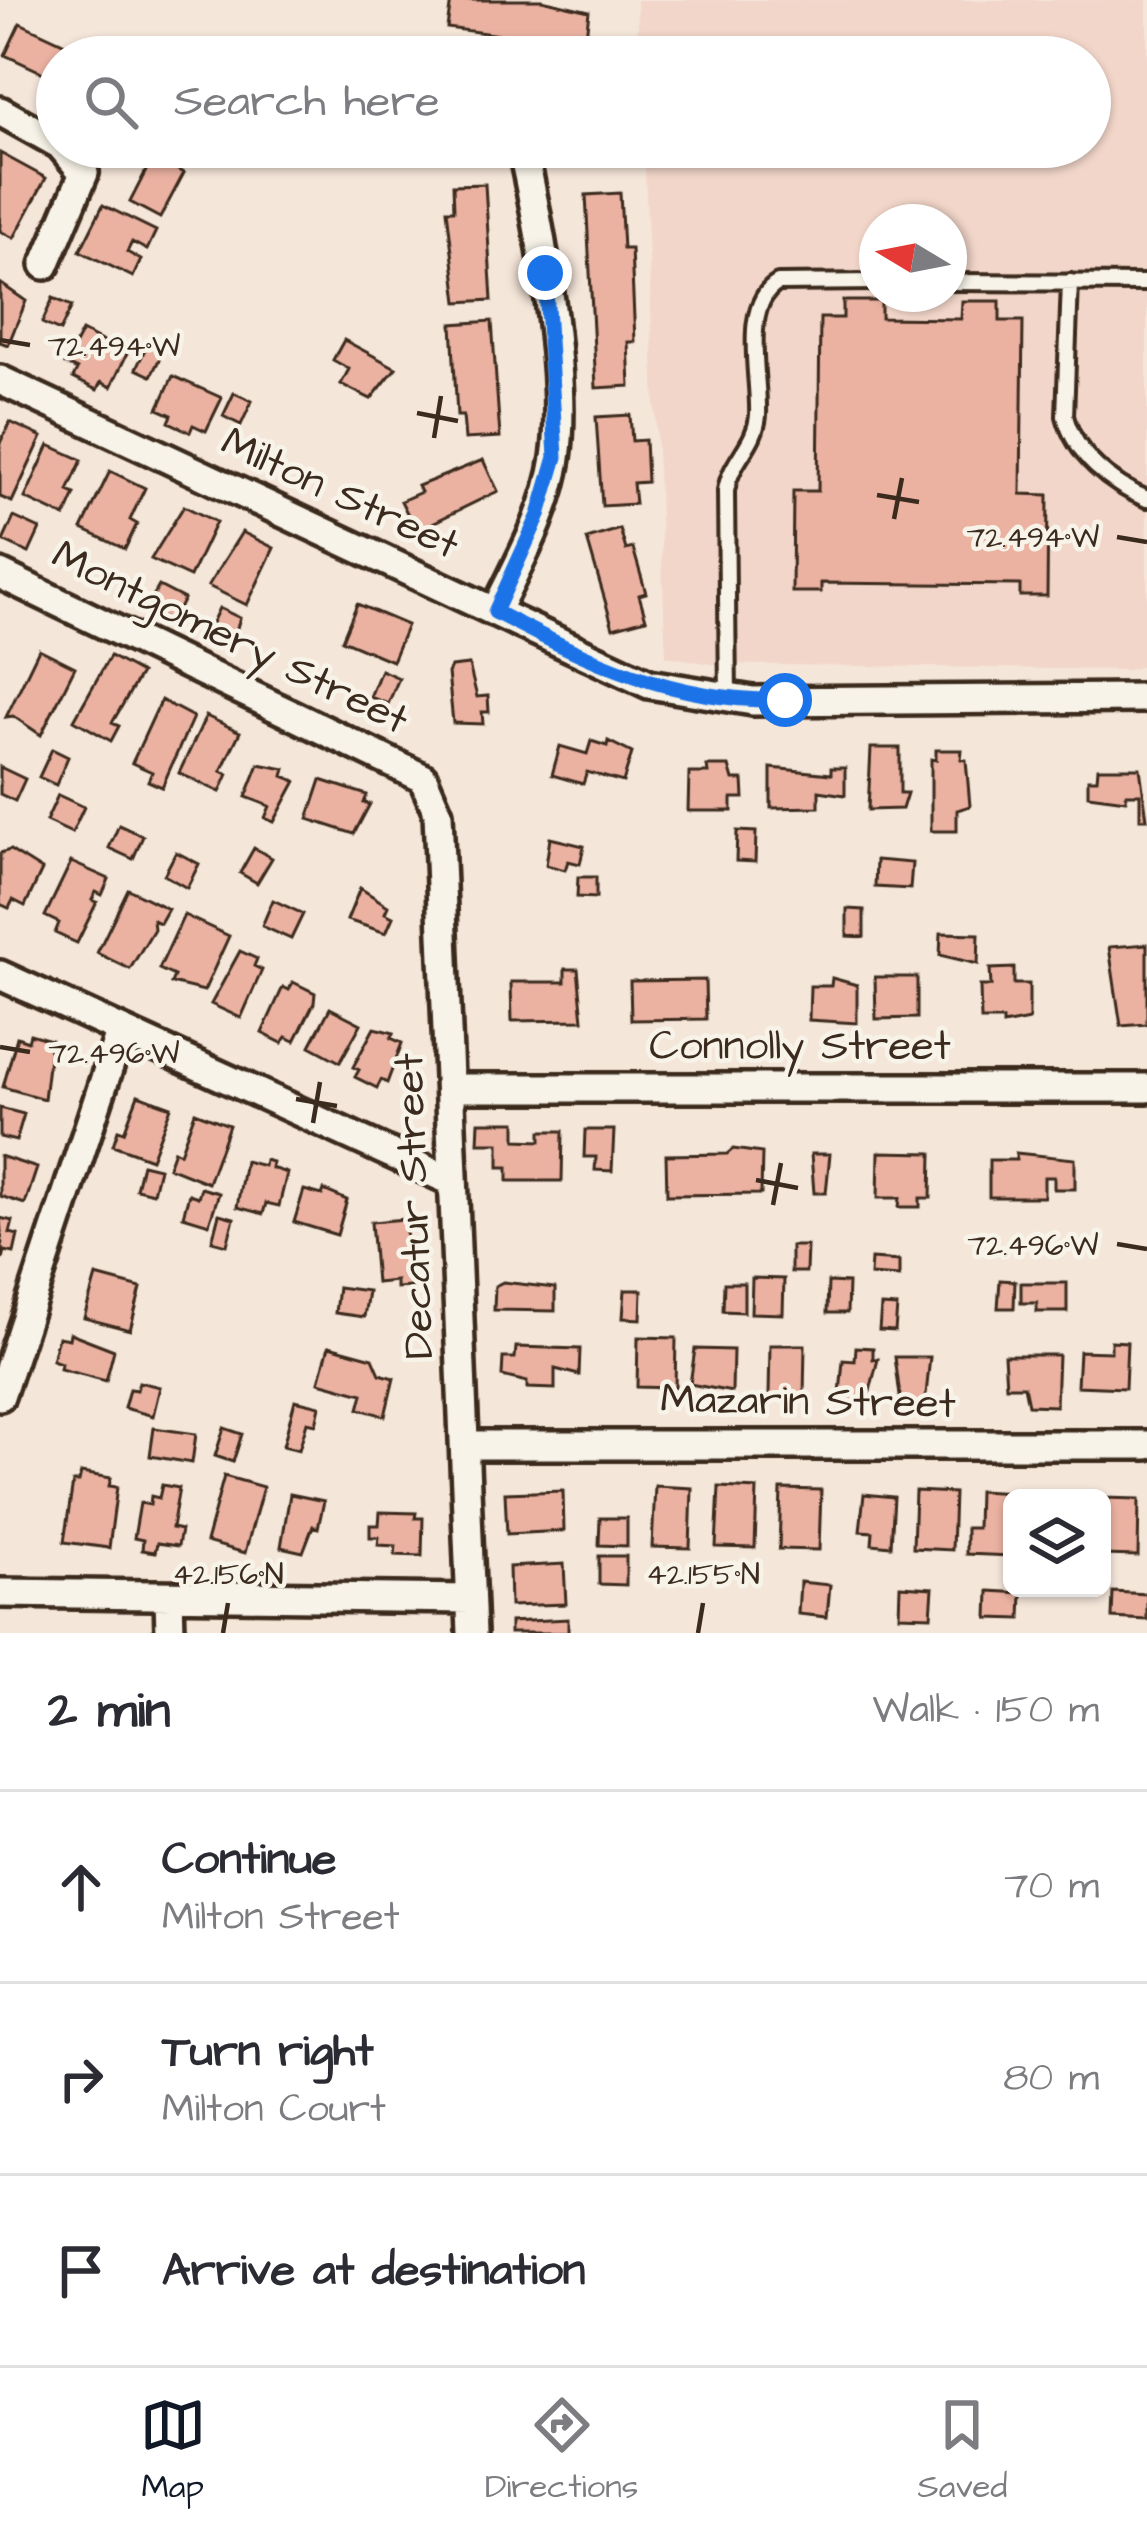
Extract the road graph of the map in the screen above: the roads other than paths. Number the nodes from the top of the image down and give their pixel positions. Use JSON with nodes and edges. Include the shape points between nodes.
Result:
{"nodes":[{"id":1,"x":0,"y":111,"type":"edge"},
{"id":2,"x":36,"y":131,"type":"edge"},
{"id":3,"x":80,"y":168,"type":"edge"},
{"id":4,"x":526,"y":168,"type":"edge"},
{"id":5,"x":45,"y":265,"type":"dead end"},
{"id":6,"x":859,"y":282,"type":"edge"},
{"id":7,"x":967,"y":282,"type":"edge"},
{"id":8,"x":1070,"y":282,"type":"junction"},
{"id":9,"x":1147,"y":283,"type":"edge"},
{"id":10,"x":0,"y":380,"type":"edge"},
{"id":11,"x":1147,"y":499,"type":"edge"},
{"id":12,"x":0,"y":574,"type":"edge"},
{"id":13,"x":495,"y":612,"type":"junction"},
{"id":14,"x":1147,"y":698,"type":"edge"},
{"id":15,"x":728,"y":699,"type":"junction"},
{"id":16,"x":423,"y":778,"type":"joint"},
{"id":17,"x":0,"y":975,"type":"edge"},
{"id":18,"x":121,"y":1033,"type":"junction"},
{"id":19,"x":453,"y":1088,"type":"junction"},
{"id":20,"x":1147,"y":1088,"type":"edge"},
{"id":21,"x":451,"y":1181,"type":"junction"},
{"id":22,"x":0,"y":1396,"type":"edge"},
{"id":23,"x":467,"y":1445,"type":"junction"},
{"id":24,"x":1147,"y":1445,"type":"edge"},
{"id":25,"x":0,"y":1593,"type":"edge"},
{"id":26,"x":169,"y":1597,"type":"junction"},
{"id":27,"x":470,"y":1599,"type":"junction"},
{"id":28,"x":170,"y":1633,"type":"edge"},
{"id":29,"x":472,"y":1633,"type":"edge"}],
"edges":[{"from":1,"to":2,"type":"street"},
{"from":3,"to":5,"type":"street"},
{"from":4,"to":13,"type":"street","via":[[545,273],[556,457]]},
{"from":6,"to":15,"type":"lane","via":[[778,283],[761,300],[758,419],[726,490]]},
{"from":7,"to":8,"type":"lane"},
{"from":8,"to":9,"type":"lane"},
{"from":8,"to":11,"type":"lane","via":[[1070,437],[1085,457]]},
{"from":10,"to":13,"type":"street","name":"Milton Street"},
{"from":12,"to":16,"type":"street","name":"Montgomery Street"},
{"from":13,"to":15,"type":"street","name":"Milton Street","via":[[628,677]]},
{"from":14,"to":15,"type":"street","name":"Milton Street"},
{"from":16,"to":19,"type":"street","name":"Decatur Street","via":[[438,813]]},
{"from":17,"to":18,"type":"street"},
{"from":18,"to":21,"type":"street"},
{"from":18,"to":22,"type":"street"},
{"from":19,"to":20,"type":"street","name":"Connolly Street"},
{"from":19,"to":21,"type":"street","name":"Decatur Street"},
{"from":21,"to":23,"type":"street","name":"Decatur Street"},
{"from":23,"to":24,"type":"street","name":"Mazarin Street"},
{"from":23,"to":27,"type":"street","name":"Decatur Street"},
{"from":25,"to":26,"type":"street"},
{"from":26,"to":27,"type":"street"},
{"from":26,"to":28,"type":"street"},
{"from":27,"to":29,"type":"street","name":"Decatur Street"}]}
